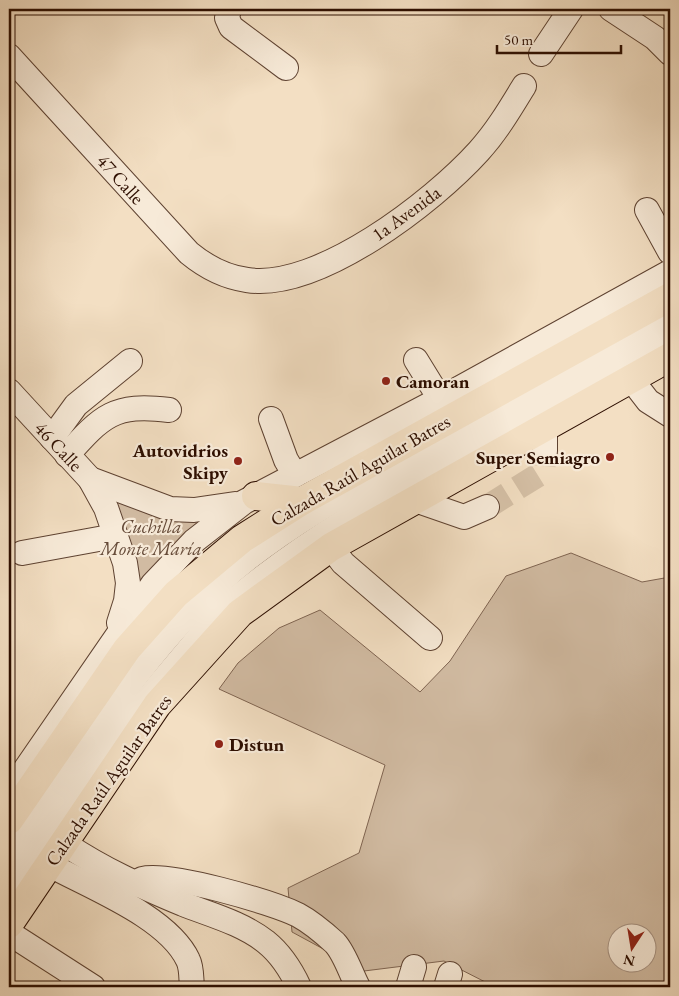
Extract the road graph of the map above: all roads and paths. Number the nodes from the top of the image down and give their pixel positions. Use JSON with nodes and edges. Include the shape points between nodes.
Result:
{"nodes":[{"id":1,"x":229,"y":9,"type":"edge"},
{"id":2,"x":571,"y":9,"type":"edge"},
{"id":3,"x":611,"y":9,"type":"edge"},
{"id":4,"x":670,"y":53,"type":"edge"},
{"id":5,"x":541,"y":54,"type":"dead end"},
{"id":6,"x":9,"y":56,"type":"edge"},
{"id":7,"x":286,"y":68,"type":"dead end"},
{"id":8,"x":524,"y":86,"type":"dead end"},
{"id":9,"x":647,"y":210,"type":"dead end"},
{"id":10,"x":668,"y":244,"type":"edge"},
{"id":11,"x":670,"y":272,"type":"edge"},
{"id":12,"x":248,"y":281,"type":"joint"},
{"id":13,"x":670,"y":297,"type":"edge"},
{"id":14,"x":670,"y":317,"type":"edge"},
{"id":15,"x":670,"y":339,"type":"edge"},
{"id":16,"x":670,"y":357,"type":"edge"},
{"id":17,"x":416,"y":360,"type":"dead end"},
{"id":18,"x":130,"y":361,"type":"dead end"},
{"id":19,"x":632,"y":379,"type":"junction"},
{"id":20,"x":9,"y":391,"type":"edge"},
{"id":21,"x":440,"y":399,"type":"junction"},
{"id":22,"x":169,"y":410,"type":"dead end"},
{"id":23,"x":670,"y":415,"type":"edge"},
{"id":24,"x":271,"y":419,"type":"dead end"},
{"id":25,"x":59,"y":446,"type":"junction"},
{"id":26,"x":90,"y":479,"type":"junction"},
{"id":27,"x":299,"y":488,"type":"junction"},
{"id":28,"x":250,"y":499,"type":"junction"},
{"id":29,"x":415,"y":500,"type":"junction"},
{"id":30,"x":487,"y":507,"type":"tunnel mouth"},
{"id":31,"x":116,"y":536,"type":"junction"},
{"id":32,"x":332,"y":547,"type":"junction"},
{"id":33,"x":22,"y":553,"type":"dead end"},
{"id":34,"x":115,"y":636,"type":"junction"},
{"id":35,"x":430,"y":638,"type":"dead end"},
{"id":36,"x":9,"y":793,"type":"edge"},
{"id":37,"x":9,"y":820,"type":"edge"},
{"id":38,"x":57,"y":854,"type":"junction"},
{"id":39,"x":9,"y":856,"type":"edge"},
{"id":40,"x":138,"y":885,"type":"junction"},
{"id":41,"x":9,"y":894,"type":"edge"},
{"id":42,"x":9,"y":924,"type":"edge"},
{"id":43,"x":9,"y":933,"type":"edge"},
{"id":44,"x":93,"y":987,"type":"edge"},
{"id":45,"x":192,"y":987,"type":"edge"},
{"id":46,"x":299,"y":987,"type":"edge"},
{"id":47,"x":358,"y":987,"type":"edge"}],
"edges":[{"from":1,"to":7,"type":"street","via":[[227,18],[231,27]]},
{"from":2,"to":5,"type":"street"},
{"from":3,"to":4,"type":"street","via":[[655,38]]},
{"from":6,"to":12,"type":"street","name":"47 Calle","via":[[189,254],[205,266]]},
{"from":8,"to":12,"type":"street","name":"1a Avenida","via":[[507,116],[478,152],[399,221],[337,259],[300,274]]},
{"from":9,"to":10,"type":"street"},
{"from":11,"to":21,"type":"street"},
{"from":13,"to":27,"type":"highway","name":"Calzada Raúl Aguilar Batres"},
{"from":14,"to":39,"type":"street","via":[[389,469],[256,553],[189,612],[147,663]]},
{"from":15,"to":41,"type":"street","via":[[388,495],[288,558],[236,598],[139,707]]},
{"from":16,"to":19,"type":"highway","name":"Calzada Raúl Aguilar Batres"},
{"from":17,"to":21,"type":"street"},
{"from":18,"to":25,"type":"street","via":[[76,405]]},
{"from":19,"to":23,"type":"street","via":[[648,401]]},
{"from":19,"to":29,"type":"highway","name":"Calzada Raúl Aguilar Batres","via":[[545,439]]},
{"from":20,"to":25,"type":"street","name":"46 Calle"},
{"from":21,"to":27,"type":"street"},
{"from":22,"to":25,"type":"street","via":[[145,407],[107,415]]},
{"from":24,"to":27,"type":"street"},
{"from":25,"to":26,"type":"street","name":"46 Calle"},
{"from":26,"to":28,"type":"street","name":"46 Calle","via":[[170,509],[214,509]]},
{"from":26,"to":31,"type":"street","name":"46 Calle","via":[[106,508]]},
{"from":27,"to":28,"type":"highway"},
{"from":27,"to":37,"type":"highway","name":"Calzada Raúl Aguilar Batres","via":[[176,594],[127,649]]},
{"from":28,"to":34,"type":"street","via":[[213,524],[172,561]]},
{"from":29,"to":30,"type":"street","via":[[459,516]]},
{"from":29,"to":32,"type":"highway","name":"Calzada Raúl Aguilar Batres"},
{"from":31,"to":33,"type":"street"},
{"from":31,"to":34,"type":"street","name":"46 Calle","via":[[128,582],[126,601]]},
{"from":32,"to":35,"type":"street","via":[[343,563]]},
{"from":32,"to":38,"type":"highway","name":"Calzada Raúl Aguilar Batres","via":[[240,614],[220,634],[157,705]]},
{"from":34,"to":36,"type":"street"},
{"from":38,"to":40,"type":"street","via":[[100,867]]},
{"from":38,"to":42,"type":"highway","name":"Calzada Raúl Aguilar Batres"},
{"from":38,"to":45,"type":"street","via":[[172,935],[190,963]]},
{"from":40,"to":46,"type":"street","via":[[249,930],[267,942],[289,966]]},
{"from":40,"to":47,"type":"street","via":[[142,879],[159,877],[218,889],[298,915],[336,945]]},
{"from":43,"to":44,"type":"street"}]}
